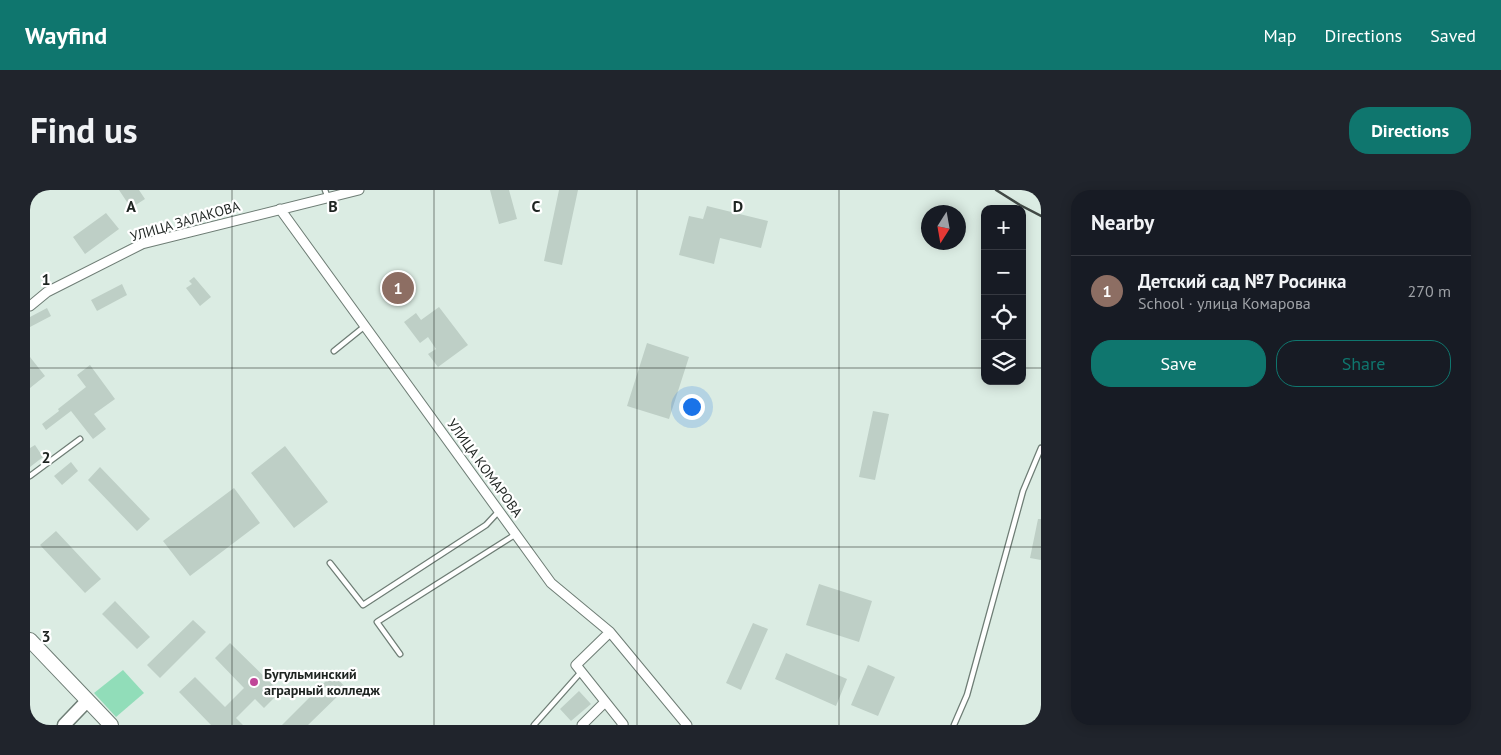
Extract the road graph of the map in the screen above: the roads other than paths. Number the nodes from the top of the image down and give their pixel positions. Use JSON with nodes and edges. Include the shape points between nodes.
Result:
{"nodes":[{"id":1,"x":359,"y":190,"type":"edge"},
{"id":2,"x":327,"y":194,"type":"edge"},
{"id":3,"x":280,"y":209,"type":"junction"},
{"id":4,"x":30,"y":306,"type":"edge"},
{"id":5,"x":365,"y":326,"type":"junction"},
{"id":6,"x":334,"y":351,"type":"dead end"},
{"id":7,"x":80,"y":439,"type":"dead end"},
{"id":8,"x":1041,"y":448,"type":"edge"},
{"id":9,"x":30,"y":476,"type":"edge"},
{"id":10,"x":499,"y":511,"type":"junction"},
{"id":11,"x":516,"y":534,"type":"junction"},
{"id":12,"x":330,"y":563,"type":"dead end"},
{"id":13,"x":610,"y":632,"type":"junction"},
{"id":14,"x":30,"y":640,"type":"edge"},
{"id":15,"x":400,"y":654,"type":"dead end"},
{"id":16,"x":581,"y":672,"type":"junction"},
{"id":17,"x":87,"y":701,"type":"junction"},
{"id":18,"x":605,"y":702,"type":"junction"},
{"id":19,"x":64,"y":725,"type":"edge"},
{"id":20,"x":111,"y":725,"type":"edge"},
{"id":21,"x":534,"y":725,"type":"edge"},
{"id":22,"x":582,"y":725,"type":"edge"},
{"id":23,"x":622,"y":725,"type":"edge"},
{"id":24,"x":687,"y":725,"type":"edge"},
{"id":25,"x":954,"y":725,"type":"edge"}],
"edges":[{"from":1,"to":2,"type":"street","name":"УЛИЦА ЗАЛАКОВА"},
{"from":2,"to":3,"type":"street","name":"УЛИЦА ЗАЛАКОВА"},
{"from":3,"to":4,"type":"street","name":"УЛИЦА ЗАЛАКОВА","via":[[142,244],[47,292]]},
{"from":3,"to":5,"type":"street","name":"УЛИЦА КОМАРОВА"},
{"from":5,"to":6,"type":"lane"},
{"from":5,"to":10,"type":"street","name":"УЛИЦА КОМАРОВА"},
{"from":7,"to":9,"type":"lane"},
{"from":8,"to":25,"type":"lane","via":[[1023,491],[967,695]]},
{"from":10,"to":11,"type":"street","name":"УЛИЦА КОМАРОВА"},
{"from":10,"to":12,"type":"lane","via":[[486,525],[364,605]]},
{"from":11,"to":13,"type":"street","name":"УЛИЦА КОМАРОВА","via":[[551,583]]},
{"from":11,"to":15,"type":"lane","via":[[377,622]]},
{"from":13,"to":16,"type":"street","via":[[576,665]]},
{"from":13,"to":24,"type":"street","name":"УЛИЦА КОМАРОВА"},
{"from":14,"to":17,"type":"main road"},
{"from":16,"to":18,"type":"street"},
{"from":16,"to":21,"type":"lane"},
{"from":17,"to":19,"type":"street"},
{"from":17,"to":20,"type":"main road"},
{"from":18,"to":22,"type":"street"},
{"from":18,"to":23,"type":"street"}]}
